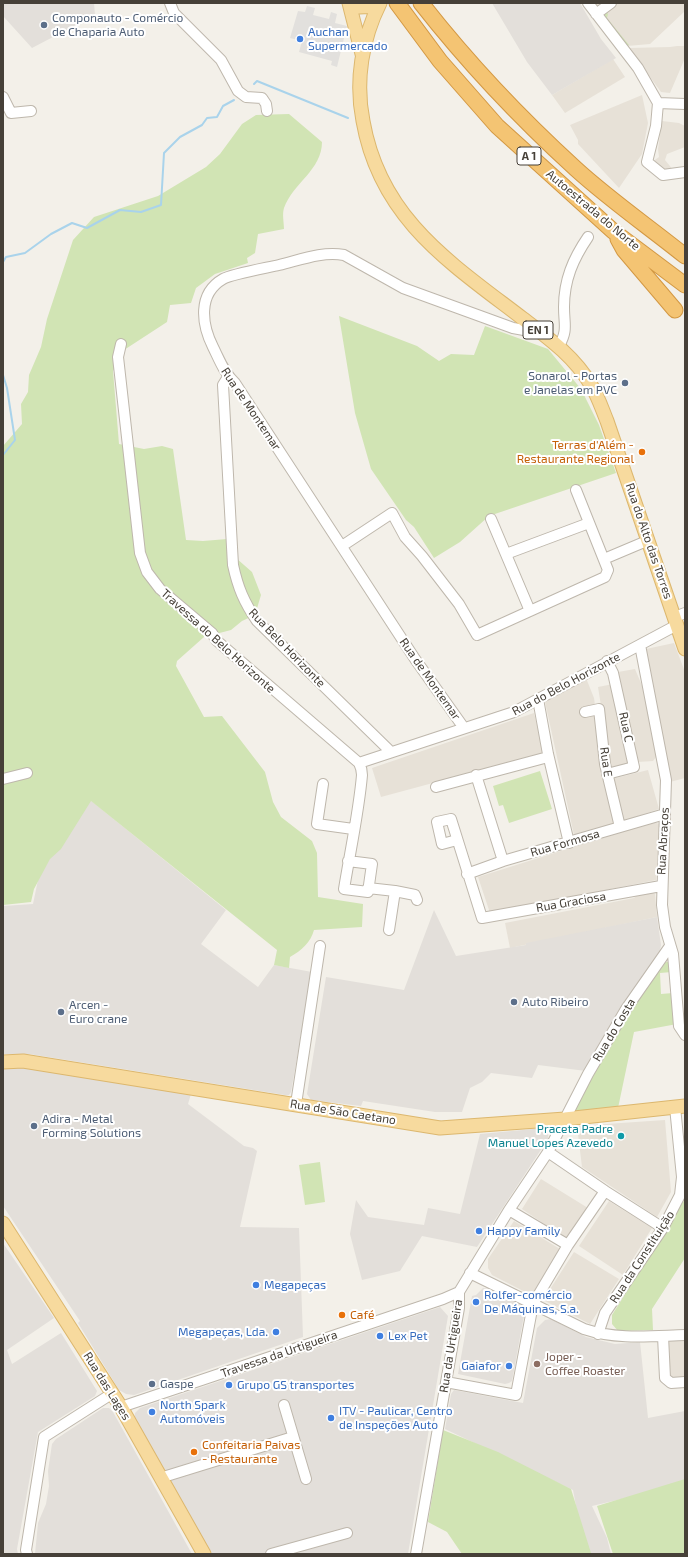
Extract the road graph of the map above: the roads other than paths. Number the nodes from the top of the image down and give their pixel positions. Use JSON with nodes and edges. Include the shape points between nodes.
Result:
{"nodes":[{"id":1,"x":170,"y":3,"type":"edge"},
{"id":2,"x":397,"y":3,"type":"edge"},
{"id":3,"x":421,"y":3,"type":"edge"},
{"id":4,"x":588,"y":3,"type":"edge"},
{"id":5,"x":611,"y":3,"type":"edge"},
{"id":6,"x":348,"y":4,"type":"edge"},
{"id":7,"x":379,"y":5,"type":"edge"},
{"id":8,"x":596,"y":14,"type":"junction"},
{"id":9,"x":362,"y":54,"type":"junction"},
{"id":10,"x":3,"y":97,"type":"edge"},
{"id":11,"x":658,"y":103,"type":"junction"},
{"id":12,"x":685,"y":104,"type":"edge"},
{"id":13,"x":267,"y":111,"type":"dead end"},
{"id":14,"x":31,"y":112,"type":"dead end"},
{"id":15,"x":685,"y":172,"type":"edge"},
{"id":16,"x":613,"y":231,"type":"junction"},
{"id":17,"x":588,"y":237,"type":"dead end"},
{"id":18,"x":685,"y":256,"type":"edge"},
{"id":19,"x":685,"y":285,"type":"edge"},
{"id":20,"x":675,"y":310,"type":"dead end"},
{"id":21,"x":534,"y":327,"type":"junction"},
{"id":22,"x":121,"y":344,"type":"dead end"},
{"id":23,"x":559,"y":346,"type":"junction"},
{"id":24,"x":228,"y":377,"type":"junction"},
{"id":25,"x":576,"y":490,"type":"dead end"},
{"id":26,"x":491,"y":519,"type":"dead end"},
{"id":27,"x":589,"y":523,"type":"junction"},
{"id":28,"x":649,"y":540,"type":"junction"},
{"id":29,"x":342,"y":546,"type":"junction"},
{"id":30,"x":506,"y":554,"type":"junction"},
{"id":31,"x":604,"y":559,"type":"junction"},
{"id":32,"x":530,"y":612,"type":"junction"},
{"id":33,"x":679,"y":618,"type":"edge"},
{"id":34,"x":640,"y":645,"type":"junction"},
{"id":35,"x":685,"y":649,"type":"edge"},
{"id":36,"x":607,"y":661,"type":"junction"},
{"id":37,"x":538,"y":699,"type":"junction"},
{"id":38,"x":586,"y":712,"type":"dead end"},
{"id":39,"x":464,"y":728,"type":"junction"},
{"id":40,"x":391,"y":752,"type":"junction"},
{"id":41,"x":548,"y":757,"type":"junction"},
{"id":42,"x":359,"y":763,"type":"junction"},
{"id":43,"x":27,"y":773,"type":"dead end"},
{"id":44,"x":607,"y":774,"type":"junction"},
{"id":45,"x":476,"y":775,"type":"junction"},
{"id":46,"x":3,"y":779,"type":"edge"},
{"id":47,"x":323,"y":784,"type":"dead end"},
{"id":48,"x":436,"y":787,"type":"dead end"},
{"id":49,"x":665,"y":814,"type":"junction"},
{"id":50,"x":620,"y":827,"type":"junction"},
{"id":51,"x":353,"y":829,"type":"junction"},
{"id":52,"x":457,"y":840,"type":"dead end"},
{"id":53,"x":569,"y":843,"type":"junction"},
{"id":54,"x":348,"y":861,"type":"junction"},
{"id":55,"x":503,"y":861,"type":"junction"},
{"id":56,"x":467,"y":874,"type":"junction"},
{"id":57,"x":661,"y":886,"type":"junction"},
{"id":58,"x":368,"y":888,"type":"junction"},
{"id":59,"x":395,"y":891,"type":"junction"},
{"id":60,"x":417,"y":900,"type":"dead end"},
{"id":61,"x":389,"y":930,"type":"dead end"},
{"id":62,"x":320,"y":946,"type":"dead end"},
{"id":63,"x":670,"y":946,"type":"junction"},
{"id":64,"x":685,"y":1035,"type":"edge"},
{"id":65,"x":3,"y":1062,"type":"edge"},
{"id":66,"x":296,"y":1104,"type":"junction"},
{"id":67,"x":680,"y":1106,"type":"edge"},
{"id":68,"x":565,"y":1118,"type":"junction"},
{"id":69,"x":548,"y":1152,"type":"junction"},
{"id":70,"x":605,"y":1191,"type":"junction"},
{"id":71,"x":509,"y":1210,"type":"junction"},
{"id":72,"x":3,"y":1223,"type":"edge"},
{"id":73,"x":663,"y":1228,"type":"junction"},
{"id":74,"x":568,"y":1245,"type":"junction"},
{"id":75,"x":470,"y":1273,"type":"junction"},
{"id":76,"x":459,"y":1292,"type":"junction"},
{"id":77,"x":533,"y":1304,"type":"junction"},
{"id":78,"x":598,"y":1334,"type":"junction"},
{"id":79,"x":685,"y":1335,"type":"edge"},
{"id":80,"x":663,"y":1336,"type":"junction"},
{"id":81,"x":446,"y":1382,"type":"junction"},
{"id":82,"x":685,"y":1382,"type":"edge"},
{"id":83,"x":113,"y":1393,"type":"junction"},
{"id":84,"x":284,"y":1405,"type":"dead end"},
{"id":85,"x":121,"y":1407,"type":"junction"},
{"id":86,"x":293,"y":1437,"type":"junction"},
{"id":87,"x":160,"y":1478,"type":"junction"},
{"id":88,"x":306,"y":1480,"type":"dead end"},
{"id":89,"x":347,"y":1533,"type":"dead end"},
{"id":90,"x":27,"y":1554,"type":"edge"},
{"id":91,"x":204,"y":1554,"type":"edge"},
{"id":92,"x":271,"y":1554,"type":"edge"},
{"id":93,"x":416,"y":1554,"type":"edge"}],
"edges":[{"from":1,"to":13,"type":"street","via":[[174,13],[221,60],[238,91],[246,97],[262,98]]},
{"from":2,"to":16,"type":"highway","name":"Autoestrada do Norte","number":"A 1","via":[[440,60],[497,126]]},
{"from":3,"to":18,"type":"highway","name":"Autoestrada do Norte","number":"A 1","via":[[454,45],[516,112],[577,170]]},
{"from":4,"to":8,"type":"street"},
{"from":5,"to":8,"type":"street"},
{"from":6,"to":7,"type":"main road","via":[[358,7]]},
{"from":6,"to":9,"type":"main road"},
{"from":7,"to":9,"type":"main road","name":"Rua do Alto das Torres","number":"EN 1"},
{"from":8,"to":11,"type":"street","via":[[638,68]]},
{"from":9,"to":21,"type":"main road","name":"Rua do Alto das Torres","number":"EN 1","via":[[360,90],[364,131],[373,158],[393,200],[413,228],[437,251]]},
{"from":10,"to":14,"type":"street","via":[[11,113]]},
{"from":11,"to":12,"type":"street"},
{"from":11,"to":15,"type":"street","via":[[656,126],[647,162],[663,175]]},
{"from":16,"to":19,"type":"highway","name":"Autoestrada do Norte","number":"A 1"},
{"from":16,"to":20,"type":"highway","via":[[624,250]]},
{"from":17,"to":23,"type":"street","via":[[575,256],[566,280],[565,335]]},
{"from":21,"to":23,"type":"main road","name":"Rua do Alto das Torres","number":"EN 1"},
{"from":21,"to":24,"type":"street","name":"Rua de Montemar","via":[[520,329],[506,325],[403,288],[344,255],[329,253],[223,279],[210,291],[203,308],[204,320],[207,334]]},
{"from":22,"to":42,"type":"street","name":"Travessa do Belo Horizonte","via":[[118,357],[129,457],[140,553],[147,572],[160,589],[212,633],[216,640]]},
{"from":23,"to":28,"type":"main road","name":"Rua do Alto das Torres","number":"EN 1","via":[[583,373],[596,396]]},
{"from":24,"to":29,"type":"street","name":"Rua de Montemar","via":[[235,383]]},
{"from":24,"to":40,"type":"street","name":"Rua Belo Horizonte","via":[[223,385],[233,565],[245,604],[257,621]]},
{"from":25,"to":27,"type":"street"},
{"from":26,"to":30,"type":"street"},
{"from":27,"to":30,"type":"street"},
{"from":27,"to":31,"type":"street"},
{"from":28,"to":31,"type":"street"},
{"from":28,"to":33,"type":"main road","name":"Rua do Alto das Torres","number":"EN 1"},
{"from":29,"to":32,"type":"street","via":[[392,513],[405,538],[459,604],[477,635]]},
{"from":29,"to":39,"type":"street","name":"Rua de Montemar","via":[[415,660]]},
{"from":30,"to":32,"type":"street"},
{"from":31,"to":32,"type":"street","via":[[608,570],[605,577]]},
{"from":33,"to":34,"type":"street","name":"Rua do Belo Horizonte"},
{"from":33,"to":35,"type":"main road","name":"Rua do Alto das Torres","number":"EN 1"},
{"from":34,"to":36,"type":"street","name":"Rua do Belo Horizonte"},
{"from":34,"to":49,"type":"street","name":"Rua Abraços","via":[[666,780]]},
{"from":36,"to":37,"type":"street","name":"Rua do Belo Horizonte"},
{"from":36,"to":44,"type":"street","name":"Rua C","via":[[613,673],[634,767]]},
{"from":37,"to":39,"type":"street","name":"Rua do Belo Horizonte","via":[[514,712]]},
{"from":37,"to":41,"type":"street"},
{"from":38,"to":44,"type":"street","name":"Rua E","via":[[599,709]]},
{"from":39,"to":40,"type":"street","name":"Rua do Belo Horizonte"},
{"from":40,"to":42,"type":"street","name":"Rua do Belo Horizonte"},
{"from":41,"to":45,"type":"street"},
{"from":41,"to":53,"type":"street"},
{"from":42,"to":51,"type":"street","via":[[362,773]]},
{"from":43,"to":46,"type":"street"},
{"from":44,"to":50,"type":"street","name":"Rua E"},
{"from":45,"to":48,"type":"street"},
{"from":45,"to":55,"type":"street"},
{"from":47,"to":51,"type":"street","via":[[318,824]]},
{"from":49,"to":50,"type":"street","name":"Rua Formosa"},
{"from":49,"to":57,"type":"street","name":"Rua Abraços"},
{"from":50,"to":53,"type":"street","name":"Rua Formosa"},
{"from":51,"to":54,"type":"street"},
{"from":52,"to":56,"type":"street"},
{"from":53,"to":55,"type":"street","name":"Rua Formosa"},
{"from":54,"to":58,"type":"street","via":[[372,864]]},
{"from":54,"to":58,"type":"street","via":[[344,888],[368,892]]},
{"from":55,"to":56,"type":"street","name":"Rua Formosa"},
{"from":56,"to":57,"type":"street","name":"Rua Graciosa","via":[[482,918]]},
{"from":57,"to":63,"type":"street","name":"Rua Abraços"},
{"from":58,"to":59,"type":"street"},
{"from":59,"to":60,"type":"street","via":[[415,895]]},
{"from":59,"to":61,"type":"street"},
{"from":62,"to":66,"type":"street"},
{"from":63,"to":64,"type":"street","name":"Rua Abraços","via":[[673,954],[679,1026]]},
{"from":63,"to":68,"type":"street","name":"Rua do Costa","via":[[626,1009]]},
{"from":65,"to":66,"type":"main road","name":"Rua de São Caetano","via":[[23,1061]]},
{"from":66,"to":68,"type":"main road","name":"Rua de São Caetano","via":[[440,1128]]},
{"from":67,"to":68,"type":"main road","name":"Rua de São Caetano"},
{"from":67,"to":73,"type":"street","name":"Rua da Constituição","via":[[680,1195]]},
{"from":68,"to":69,"type":"street","name":"Rua da Urtigueira"},
{"from":69,"to":70,"type":"street"},
{"from":69,"to":71,"type":"street","name":"Rua da Urtigueira"},
{"from":70,"to":73,"type":"street"},
{"from":70,"to":74,"type":"street"},
{"from":71,"to":74,"type":"street"},
{"from":71,"to":75,"type":"street","name":"Rua da Urtigueira"},
{"from":72,"to":83,"type":"main road","name":"Rua das Lages"},
{"from":73,"to":78,"type":"street","name":"Rua da Constituição","via":[[605,1313]]},
{"from":74,"to":77,"type":"street"},
{"from":75,"to":76,"type":"street","name":"Rua da Urtigueira"},
{"from":75,"to":77,"type":"street"},
{"from":76,"to":81,"type":"street","name":"Rua da Urtigueira","via":[[459,1308]]},
{"from":76,"to":85,"type":"street","name":"Travessa da Urtigueira"},
{"from":77,"to":78,"type":"street"},
{"from":77,"to":81,"type":"street","via":[[516,1395]]},
{"from":78,"to":80,"type":"street","via":[[625,1338]]},
{"from":79,"to":80,"type":"street"},
{"from":80,"to":82,"type":"street","via":[[665,1378],[671,1383]]},
{"from":81,"to":93,"type":"street","name":"Rua da Urtigueira"},
{"from":83,"to":85,"type":"main road","name":"Rua das Lages"},
{"from":83,"to":90,"type":"street","via":[[44,1437]]},
{"from":84,"to":86,"type":"street"},
{"from":85,"to":87,"type":"main road","name":"Rua das Lages"},
{"from":86,"to":87,"type":"street"},
{"from":86,"to":88,"type":"street"},
{"from":87,"to":91,"type":"main road","name":"Rua das Lages"},
{"from":89,"to":92,"type":"street"}]}
